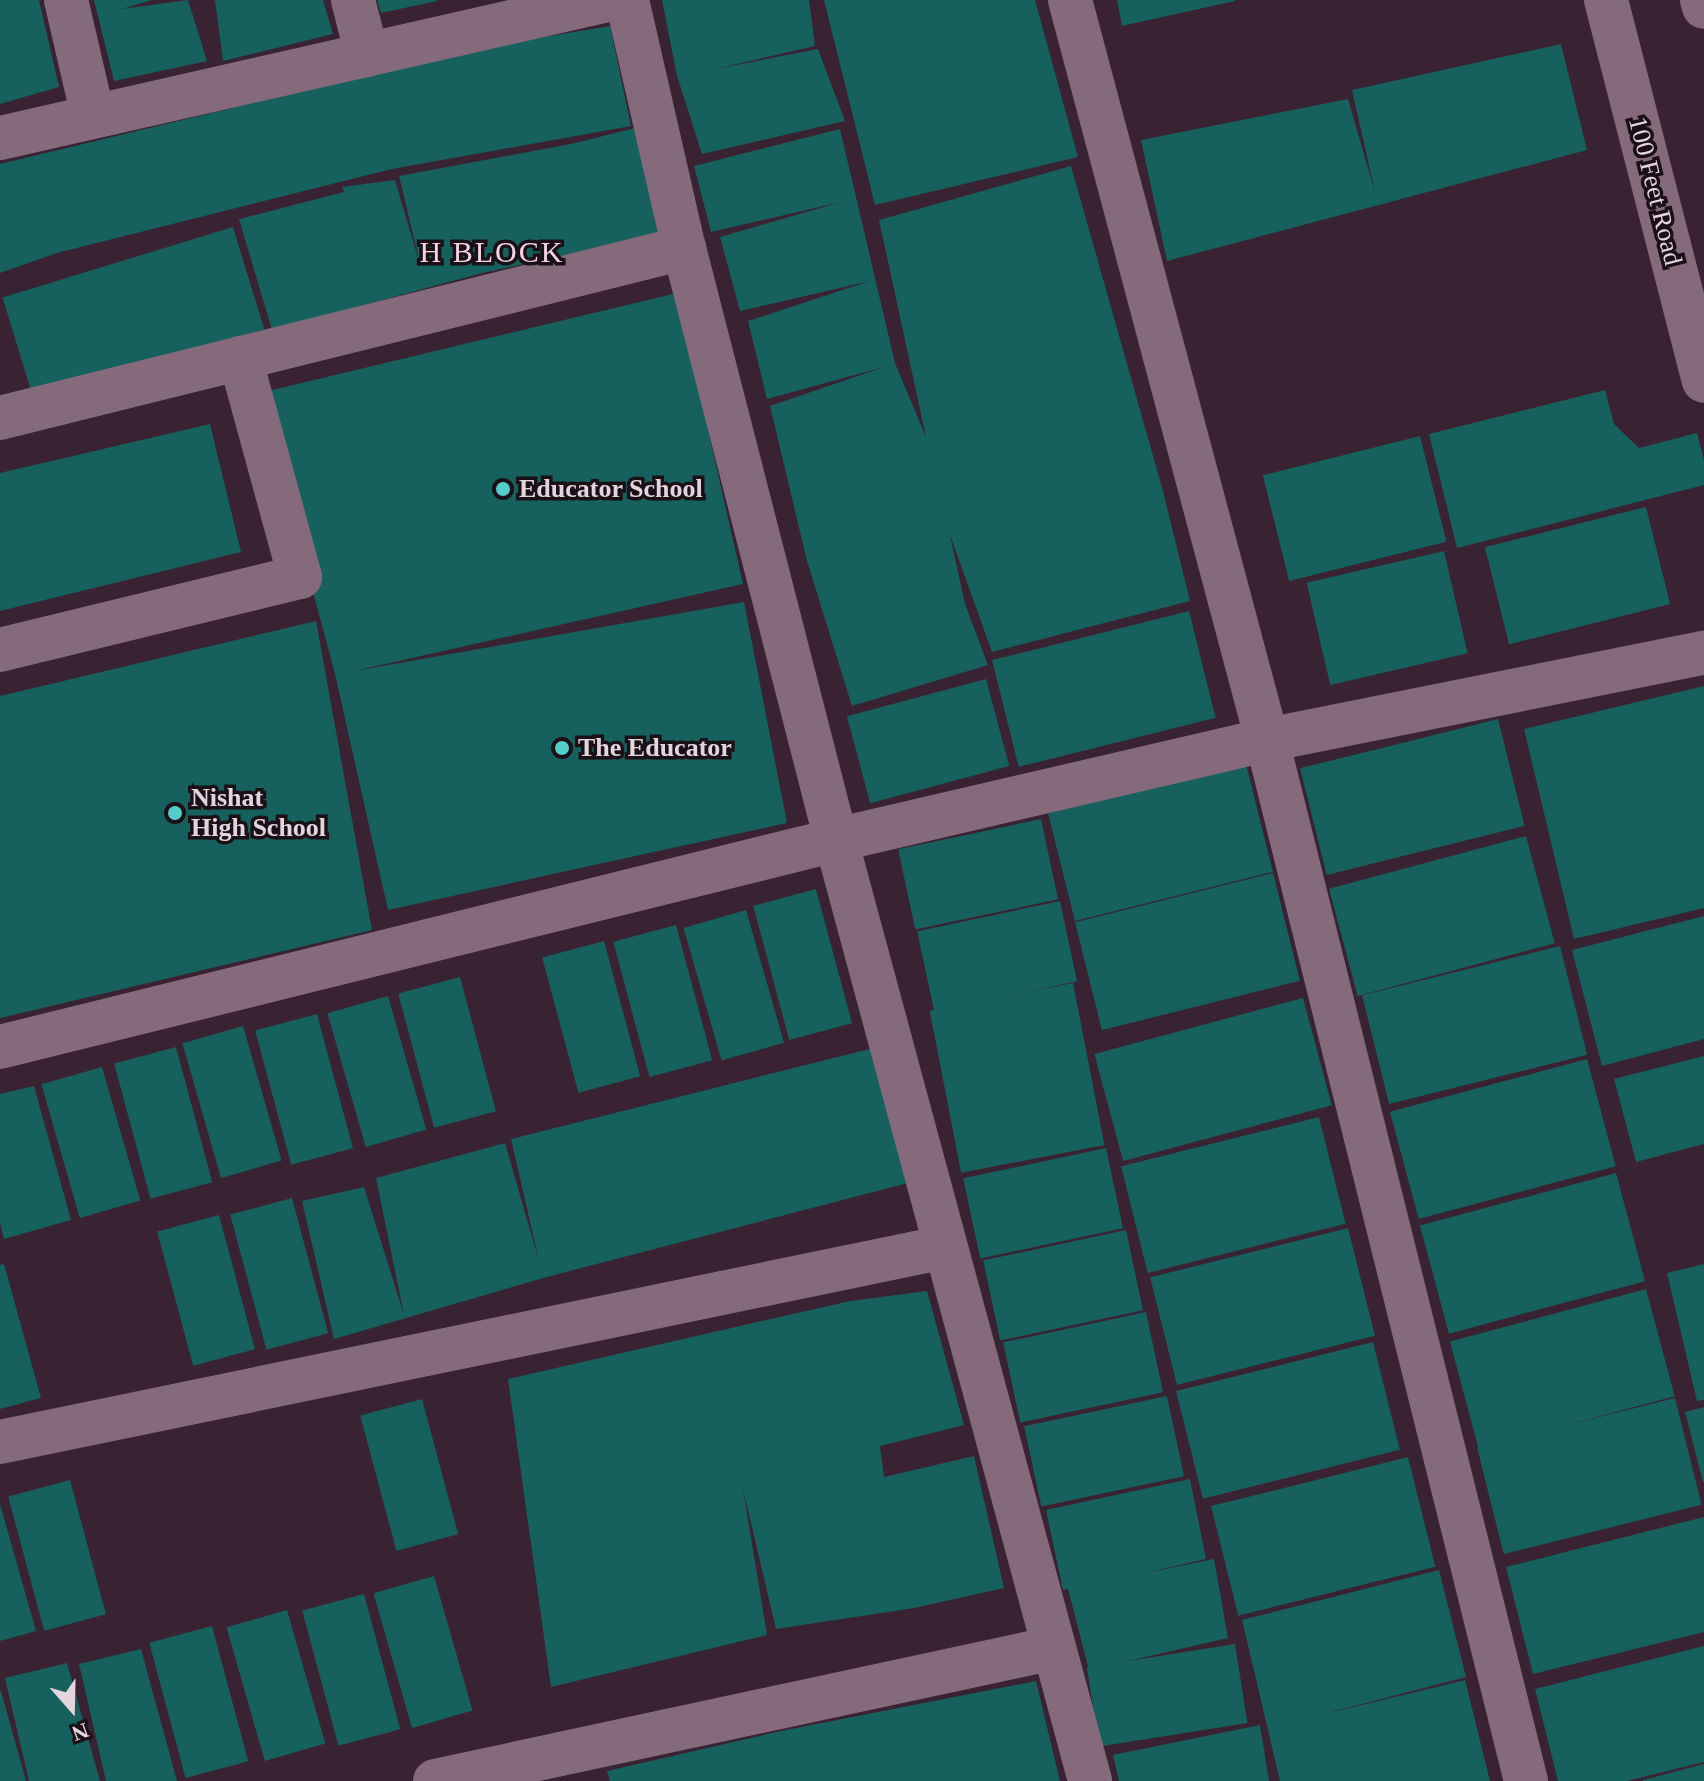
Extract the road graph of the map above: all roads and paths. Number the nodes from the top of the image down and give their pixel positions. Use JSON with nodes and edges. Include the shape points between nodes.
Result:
{"nodes":[{"id":1,"x":66,"y":0,"type":"edge"},
{"id":2,"x":353,"y":0,"type":"edge"},
{"id":3,"x":608,"y":0,"type":"edge"},
{"id":4,"x":627,"y":0,"type":"edge"},
{"id":5,"x":1070,"y":0,"type":"edge"},
{"id":6,"x":1606,"y":0,"type":"edge"},
{"id":7,"x":1702,"y":0,"type":"edge"},
{"id":8,"x":1704,"y":7,"type":"edge"},
{"id":9,"x":367,"y":55,"type":"junction"},
{"id":10,"x":93,"y":116,"type":"junction"},
{"id":11,"x":0,"y":138,"type":"edge"},
{"id":12,"x":684,"y":248,"type":"junction"},
{"id":13,"x":240,"y":358,"type":"junction"},
{"id":14,"x":1704,"y":381,"type":"edge"},
{"id":15,"x":0,"y":418,"type":"edge"},
{"id":16,"x":0,"y":650,"type":"edge"},
{"id":17,"x":1704,"y":653,"type":"edge"},
{"id":18,"x":1267,"y":740,"type":"junction"},
{"id":19,"x":836,"y":840,"type":"junction"},
{"id":20,"x":0,"y":1047,"type":"edge"},
{"id":21,"x":945,"y":1247,"type":"junction"},
{"id":22,"x":0,"y":1442,"type":"edge"},
{"id":23,"x":1054,"y":1648,"type":"junction"},
{"id":24,"x":435,"y":1781,"type":"edge"},
{"id":25,"x":1090,"y":1781,"type":"edge"},
{"id":26,"x":1526,"y":1781,"type":"edge"}],
"edges":[{"from":1,"to":10,"type":"street"},
{"from":2,"to":9,"type":"street"},
{"from":3,"to":9,"type":"street"},
{"from":4,"to":12,"type":"street"},
{"from":5,"to":18,"type":"street"},
{"from":6,"to":14,"type":"street","name":"100 Feet Road"},
{"from":7,"to":8,"type":"street"},
{"from":9,"to":10,"type":"street"},
{"from":10,"to":11,"type":"street"},
{"from":12,"to":13,"type":"street"},
{"from":12,"to":19,"type":"street"},
{"from":13,"to":15,"type":"street"},
{"from":13,"to":16,"type":"street","via":[[300,577]]},
{"from":17,"to":18,"type":"street"},
{"from":18,"to":19,"type":"street"},
{"from":18,"to":26,"type":"street"},
{"from":19,"to":20,"type":"street"},
{"from":19,"to":21,"type":"street"},
{"from":21,"to":22,"type":"street"},
{"from":21,"to":23,"type":"street"},
{"from":23,"to":24,"type":"street"},
{"from":23,"to":25,"type":"street"}]}
